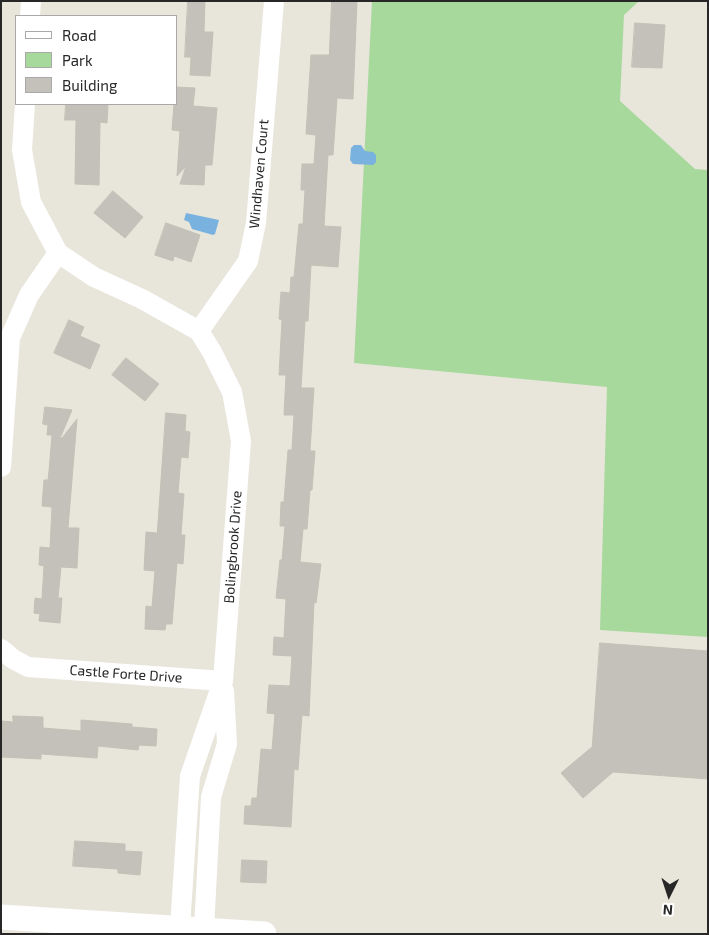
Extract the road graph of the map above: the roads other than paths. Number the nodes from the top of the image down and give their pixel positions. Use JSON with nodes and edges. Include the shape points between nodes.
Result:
{"nodes":[{"id":1,"x":31,"y":1,"type":"edge"},
{"id":2,"x":274,"y":1,"type":"edge"},
{"id":3,"x":30,"y":15,"type":"edge"},
{"id":4,"x":25,"y":105,"type":"edge"},
{"id":5,"x":58,"y":253,"type":"junction"},
{"id":6,"x":199,"y":331,"type":"junction"},
{"id":7,"x":1,"y":466,"type":"edge"},
{"id":8,"x":1,"y":649,"type":"edge"},
{"id":9,"x":223,"y":681,"type":"junction"},
{"id":10,"x":1,"y":917,"type":"edge"},
{"id":11,"x":193,"y":930,"type":"edge"},
{"id":12,"x":264,"y":934,"type":"edge"}],
"edges":[{"from":1,"to":3,"type":"street"},
{"from":2,"to":6,"type":"street","name":"Windhaven Court","via":[[256,223],[248,262]]},
{"from":4,"to":5,"type":"street","via":[[22,150],[31,202]]},
{"from":5,"to":6,"type":"street","name":"Bolingbrook Drive","via":[[94,277]]},
{"from":5,"to":7,"type":"street","via":[[29,295],[10,338]]},
{"from":6,"to":9,"type":"street","name":"Bolingbrook Drive","via":[[232,392],[241,441]]},
{"from":8,"to":9,"type":"street","name":"Castle Forte Drive","via":[[28,667]]},
{"from":9,"to":11,"type":"street","name":"Bolingbrook Drive","via":[[190,776]]},
{"from":10,"to":11,"type":"street"},
{"from":11,"to":12,"type":"street"}]}
